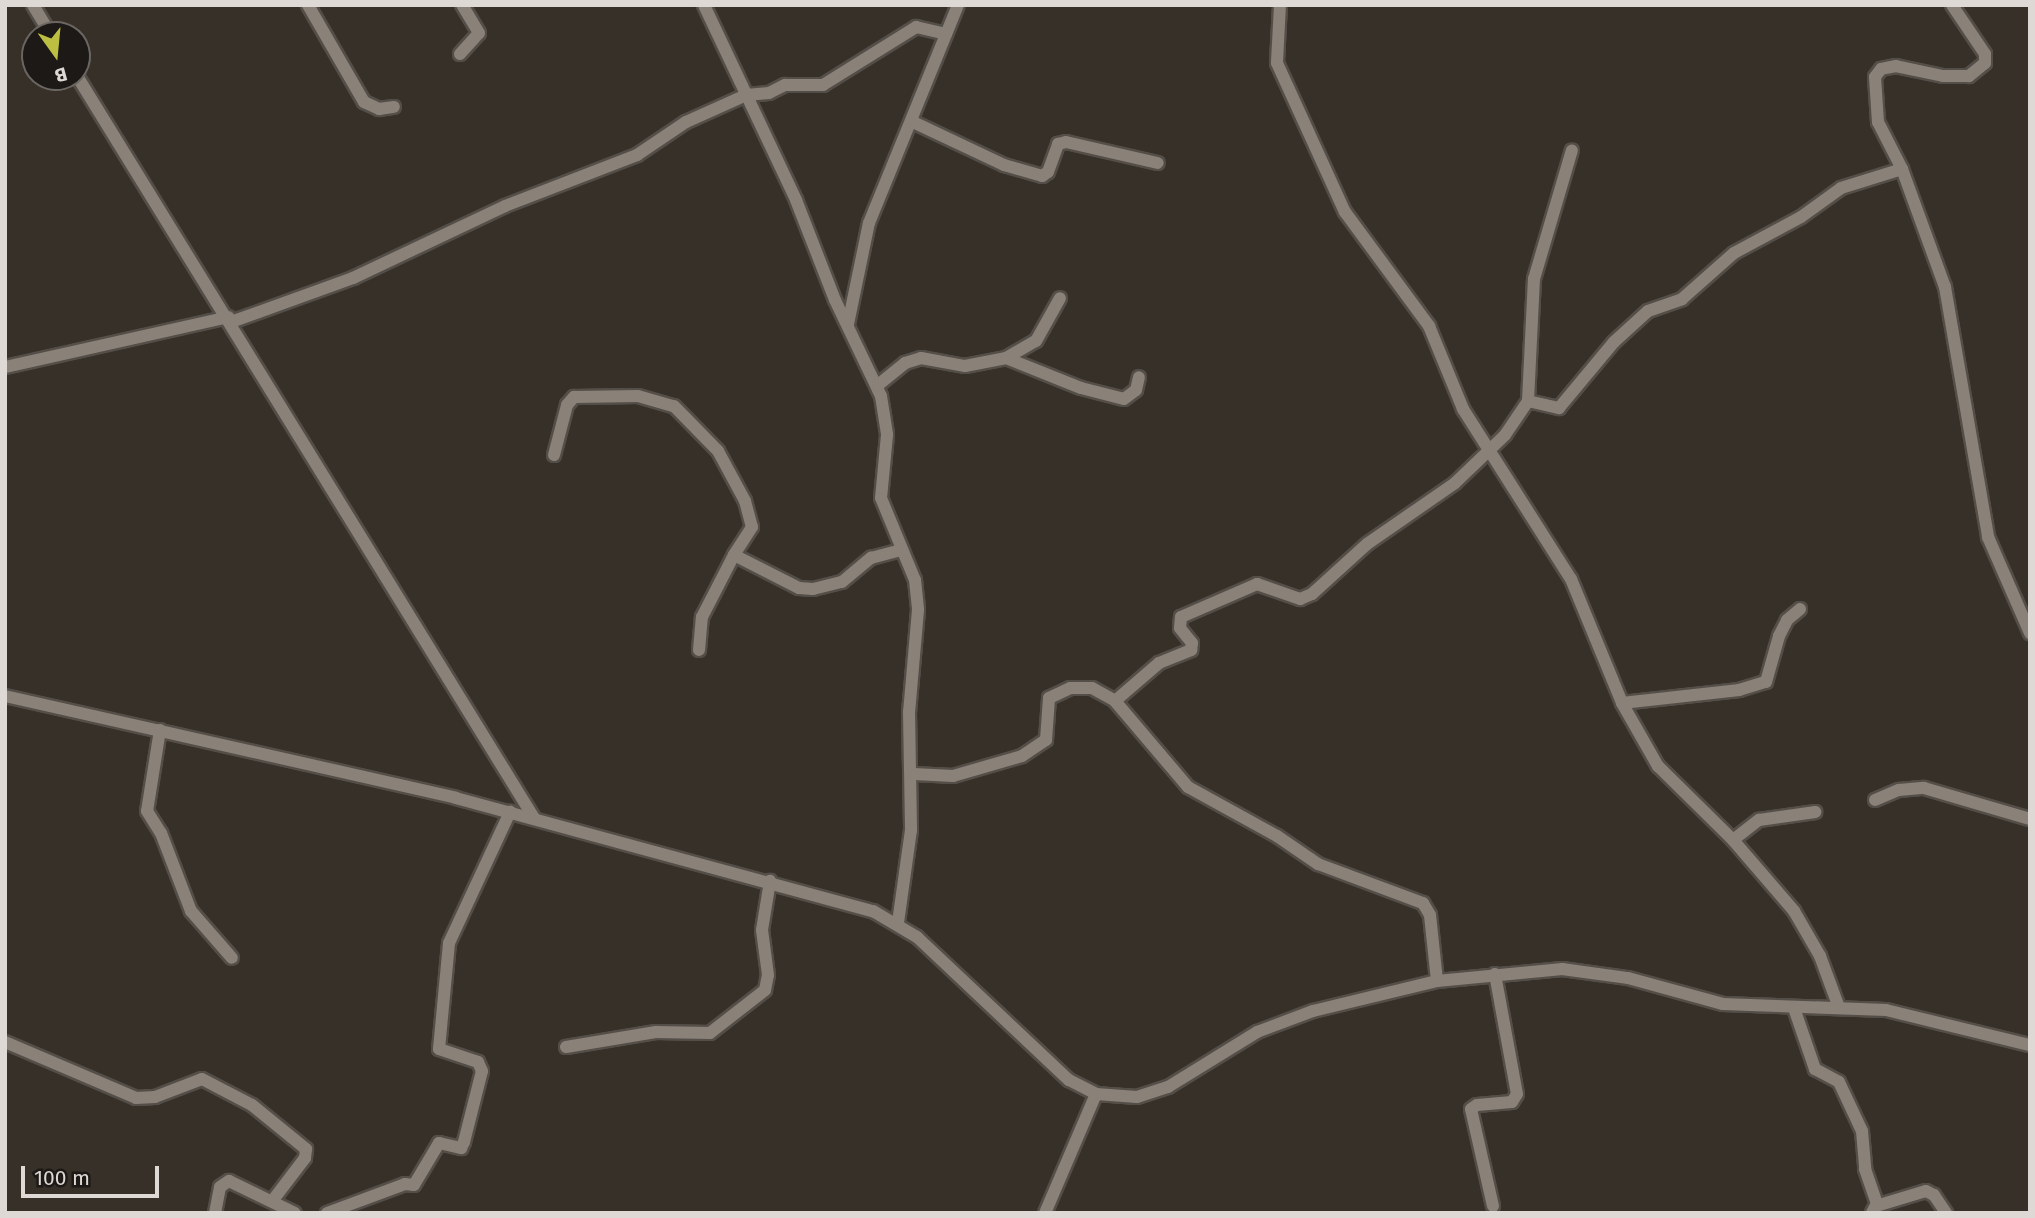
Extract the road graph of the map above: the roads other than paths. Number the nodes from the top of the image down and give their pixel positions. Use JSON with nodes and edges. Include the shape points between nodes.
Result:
{"nodes":[{"id":1,"x":33,"y":5,"type":"edge"},
{"id":2,"x":308,"y":5,"type":"edge"},
{"id":3,"x":462,"y":5,"type":"edge"},
{"id":4,"x":704,"y":5,"type":"edge"},
{"id":5,"x":958,"y":5,"type":"edge"},
{"id":6,"x":1280,"y":5,"type":"edge"},
{"id":7,"x":1952,"y":5,"type":"edge"},
{"id":8,"x":43,"y":21,"type":"edge"},
{"id":9,"x":946,"y":34,"type":"junction"},
{"id":10,"x":460,"y":54,"type":"dead end"},
{"id":11,"x":86,"y":91,"type":"edge"},
{"id":12,"x":746,"y":95,"type":"junction"},
{"id":13,"x":394,"y":107,"type":"dead end"},
{"id":14,"x":913,"y":122,"type":"junction"},
{"id":15,"x":1572,"y":150,"type":"dead end"},
{"id":16,"x":1158,"y":163,"type":"dead end"},
{"id":17,"x":1902,"y":169,"type":"junction"},
{"id":18,"x":1060,"y":298,"type":"dead end"},
{"id":19,"x":229,"y":319,"type":"junction"},
{"id":20,"x":848,"y":324,"type":"junction"},
{"id":21,"x":1006,"y":358,"type":"junction"},
{"id":22,"x":5,"y":367,"type":"edge"},
{"id":23,"x":1139,"y":377,"type":"dead end"},
{"id":24,"x":878,"y":385,"type":"junction"},
{"id":25,"x":1528,"y":401,"type":"junction"},
{"id":26,"x":1487,"y":451,"type":"junction"},
{"id":27,"x":554,"y":455,"type":"dead end"},
{"id":28,"x":901,"y":550,"type":"junction"},
{"id":29,"x":734,"y":555,"type":"junction"},
{"id":30,"x":1800,"y":609,"type":"dead end"},
{"id":31,"x":2030,"y":633,"type":"edge"},
{"id":32,"x":699,"y":650,"type":"dead end"},
{"id":33,"x":6,"y":698,"type":"edge"},
{"id":34,"x":1115,"y":702,"type":"junction"},
{"id":35,"x":1622,"y":703,"type":"junction"},
{"id":36,"x":160,"y":730,"type":"junction"},
{"id":37,"x":914,"y":774,"type":"junction"},
{"id":38,"x":1875,"y":800,"type":"dead end"},
{"id":39,"x":510,"y":812,"type":"junction"},
{"id":40,"x":1815,"y":812,"type":"dead end"},
{"id":41,"x":534,"y":818,"type":"junction"},
{"id":42,"x":2030,"y":819,"type":"edge"},
{"id":43,"x":1733,"y":840,"type":"junction"},
{"id":44,"x":770,"y":881,"type":"junction"},
{"id":45,"x":898,"y":922,"type":"junction"},
{"id":46,"x":232,"y":958,"type":"dead end"},
{"id":47,"x":1496,"y":974,"type":"junction"},
{"id":48,"x":1437,"y":981,"type":"junction"},
{"id":49,"x":1838,"y":1006,"type":"junction"},
{"id":50,"x":1794,"y":1009,"type":"junction"},
{"id":51,"x":5,"y":1042,"type":"edge"},
{"id":52,"x":2030,"y":1045,"type":"edge"},
{"id":53,"x":566,"y":1047,"type":"dead end"},
{"id":54,"x":1096,"y":1094,"type":"junction"},
{"id":55,"x":273,"y":1200,"type":"junction"},
{"id":56,"x":1493,"y":1206,"type":"dead end"},
{"id":57,"x":1874,"y":1210,"type":"edge"},
{"id":58,"x":215,"y":1213,"type":"edge"},
{"id":59,"x":295,"y":1213,"type":"edge"},
{"id":60,"x":327,"y":1213,"type":"edge"},
{"id":61,"x":1045,"y":1213,"type":"edge"},
{"id":62,"x":1946,"y":1213,"type":"edge"}],
"edges":[{"from":1,"to":8,"type":"street"},
{"from":2,"to":13,"type":"street","via":[[364,102],[379,109]]},
{"from":3,"to":10,"type":"street","via":[[479,33]]},
{"from":4,"to":12,"type":"street"},
{"from":5,"to":9,"type":"street"},
{"from":6,"to":26,"type":"street","via":[[1277,63],[1289,93],[1345,212],[1429,326],[1463,409]]},
{"from":7,"to":17,"type":"street","via":[[1985,54],[1978,71],[1969,76],[1943,76],[1888,66],[1875,77],[1878,122]]},
{"from":9,"to":12,"type":"street","via":[[916,27],[823,85],[785,85],[769,93]]},
{"from":9,"to":14,"type":"street"},
{"from":11,"to":19,"type":"street"},
{"from":12,"to":19,"type":"street","via":[[686,122],[637,155],[505,206],[341,283]]},
{"from":12,"to":20,"type":"street"},
{"from":14,"to":16,"type":"street","via":[[1004,165],[1042,176],[1048,172],[1058,144],[1066,142]]},
{"from":14,"to":20,"type":"street","via":[[869,223]]},
{"from":15,"to":25,"type":"street","via":[[1534,279]]},
{"from":17,"to":25,"type":"street","via":[[1841,188],[1801,217],[1734,253],[1682,299],[1648,311],[1614,342],[1559,408]]},
{"from":17,"to":31,"type":"street","via":[[1945,287],[1988,537]]},
{"from":18,"to":21,"type":"street","via":[[1036,341]]},
{"from":19,"to":22,"type":"street"},
{"from":19,"to":41,"type":"street"},
{"from":20,"to":24,"type":"street"},
{"from":21,"to":23,"type":"street","via":[[1124,400],[1136,390]]},
{"from":21,"to":24,"type":"street","via":[[965,366],[912,359]]},
{"from":24,"to":28,"type":"street","via":[[887,435],[881,498]]},
{"from":25,"to":26,"type":"street"},
{"from":26,"to":34,"type":"street","via":[[1455,483],[1367,544],[1304,598],[1257,584],[1181,617],[1180,628],[1191,650],[1159,663]]},
{"from":26,"to":35,"type":"street","via":[[1571,579]]},
{"from":27,"to":29,"type":"street","via":[[567,405],[574,397],[638,396],[674,406],[718,451],[745,501],[752,527]]},
{"from":28,"to":29,"type":"street","via":[[871,558],[842,582],[813,589],[799,588]]},
{"from":28,"to":37,"type":"street","via":[[915,580],[918,610],[909,712]]},
{"from":29,"to":32,"type":"street","via":[[702,617]]},
{"from":30,"to":35,"type":"street","via":[[1787,620],[1779,636],[1766,682],[1739,690]]},
{"from":33,"to":36,"type":"street"},
{"from":34,"to":37,"type":"street","via":[[1092,688],[1070,688],[1049,698],[1046,740],[1022,756],[953,776]]},
{"from":34,"to":48,"type":"street","via":[[1188,788],[1318,864],[1423,903],[1430,915]]},
{"from":35,"to":43,"type":"street","via":[[1658,766]]},
{"from":36,"to":39,"type":"street"},
{"from":36,"to":46,"type":"street","via":[[147,811],[161,833],[191,911]]},
{"from":37,"to":45,"type":"street"},
{"from":38,"to":42,"type":"street","via":[[1899,790],[1924,788]]},
{"from":39,"to":41,"type":"street"},
{"from":39,"to":60,"type":"street","via":[[449,943],[439,1049],[478,1062],[482,1071],[464,1142],[461,1148],[439,1143],[414,1185],[405,1184]]},
{"from":40,"to":43,"type":"street","via":[[1759,820]]},
{"from":41,"to":44,"type":"street","via":[[594,838]]},
{"from":43,"to":49,"type":"street","via":[[1808,933]]},
{"from":44,"to":45,"type":"street"},
{"from":44,"to":53,"type":"street","via":[[762,930],[769,979],[753,1000],[710,1033],[656,1032]]},
{"from":45,"to":54,"type":"street","via":[[1069,1080]]},
{"from":47,"to":48,"type":"street"},
{"from":47,"to":50,"type":"street","via":[[1581,970],[1723,1004]]},
{"from":47,"to":56,"type":"street","via":[[1517,1094],[1512,1102],[1471,1109]]},
{"from":48,"to":54,"type":"street","via":[[1270,1026],[1153,1093],[1120,1098]]},
{"from":49,"to":50,"type":"street"},
{"from":49,"to":52,"type":"street","via":[[1886,1010]]},
{"from":50,"to":57,"type":"street","via":[[1815,1069],[1839,1082],[1862,1131]]},
{"from":51,"to":55,"type":"street","via":[[136,1098],[155,1097],[202,1079],[253,1105],[306,1149],[305,1158]]},
{"from":54,"to":61,"type":"street"},
{"from":55,"to":58,"type":"street","via":[[226,1182],[220,1187]]},
{"from":55,"to":59,"type":"street"},
{"from":57,"to":62,"type":"street","via":[[1926,1191]]}]}
